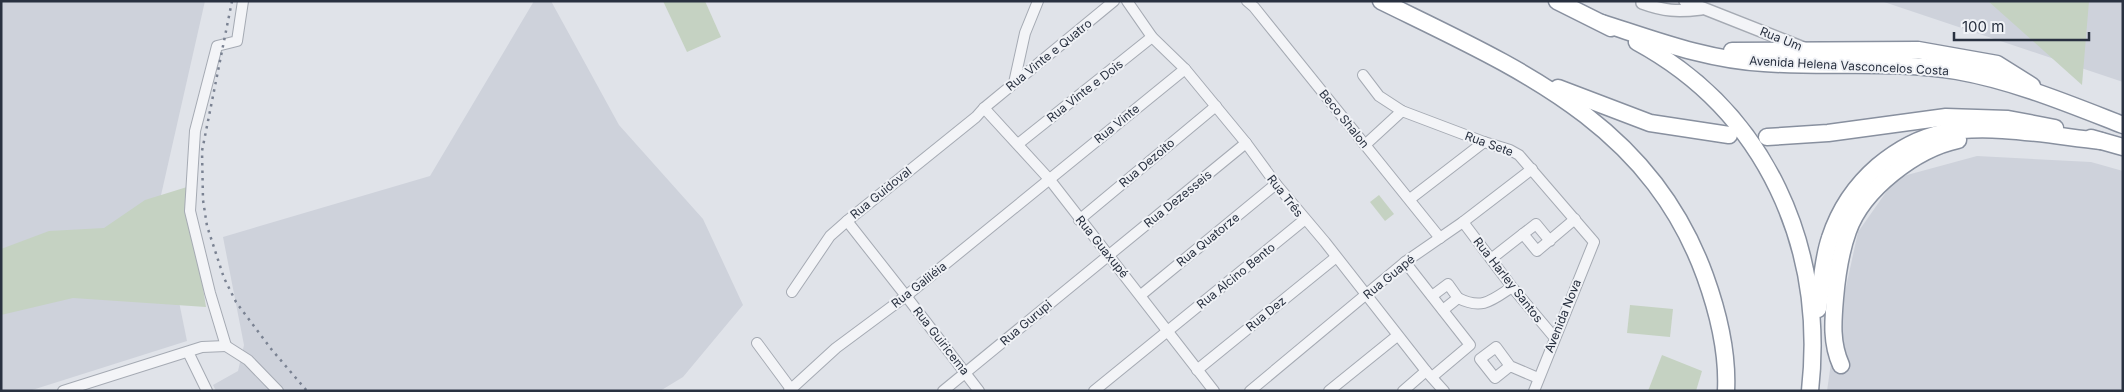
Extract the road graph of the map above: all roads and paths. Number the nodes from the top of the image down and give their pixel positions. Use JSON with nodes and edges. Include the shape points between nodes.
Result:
{"nodes":[{"id":1,"x":244,"y":1,"type":"edge"},
{"id":2,"x":1038,"y":1,"type":"edge"},
{"id":3,"x":1114,"y":1,"type":"edge"},
{"id":4,"x":1126,"y":1,"type":"edge"},
{"id":5,"x":1247,"y":1,"type":"edge"},
{"id":6,"x":1381,"y":1,"type":"edge"},
{"id":7,"x":1557,"y":1,"type":"edge"},
{"id":8,"x":1685,"y":1,"type":"edge"},
{"id":9,"x":1641,"y":2,"type":"edge"},
{"id":10,"x":1706,"y":9,"type":"junction"},
{"id":11,"x":1602,"y":23,"type":"junction"},
{"id":12,"x":1754,"y":28,"type":"junction"},
{"id":13,"x":1152,"y":37,"type":"junction"},
{"id":14,"x":1808,"y":49,"type":"junction"},
{"id":15,"x":1690,"y":51,"type":"junction"},
{"id":16,"x":1755,"y":51,"type":"junction"},
{"id":17,"x":1185,"y":69,"type":"junction"},
{"id":18,"x":1363,"y":75,"type":"dead end"},
{"id":19,"x":1530,"y":76,"type":"junction"},
{"id":20,"x":1014,"y":83,"type":"junction"},
{"id":21,"x":2044,"y":95,"type":"junction"},
{"id":22,"x":1216,"y":106,"type":"junction"},
{"id":23,"x":984,"y":108,"type":"junction"},
{"id":24,"x":1402,"y":111,"type":"junction"},
{"id":25,"x":2123,"y":125,"type":"edge"},
{"id":26,"x":2005,"y":131,"type":"junction"},
{"id":27,"x":1729,"y":136,"type":"dead end"},
{"id":28,"x":1767,"y":137,"type":"dead end"},
{"id":29,"x":2102,"y":140,"type":"junction"},
{"id":30,"x":1484,"y":142,"type":"junction"},
{"id":31,"x":1246,"y":143,"type":"junction"},
{"id":32,"x":1018,"y":144,"type":"junction"},
{"id":33,"x":1365,"y":145,"type":"junction"},
{"id":34,"x":2123,"y":147,"type":"edge"},
{"id":35,"x":1532,"y":169,"type":"junction"},
{"id":36,"x":1050,"y":180,"type":"junction"},
{"id":37,"x":1276,"y":184,"type":"junction"},
{"id":38,"x":1410,"y":199,"type":"junction"},
{"id":39,"x":1575,"y":219,"type":"junction"},
{"id":40,"x":1079,"y":220,"type":"junction"},
{"id":41,"x":1304,"y":220,"type":"junction"},
{"id":42,"x":847,"y":221,"type":"junction"},
{"id":43,"x":1463,"y":222,"type":"junction"},
{"id":44,"x":1523,"y":234,"type":"junction"},
{"id":45,"x":1440,"y":238,"type":"junction"},
{"id":46,"x":1550,"y":241,"type":"junction"},
{"id":47,"x":1594,"y":242,"type":"joint"},
{"id":48,"x":1109,"y":255,"type":"junction"},
{"id":49,"x":1336,"y":258,"type":"junction"},
{"id":50,"x":1491,"y":258,"type":"junction"},
{"id":51,"x":1406,"y":262,"type":"junction"},
{"id":52,"x":1512,"y":287,"type":"junction"},
{"id":53,"x":792,"y":292,"type":"dead end"},
{"id":54,"x":1140,"y":295,"type":"junction"},
{"id":55,"x":906,"y":296,"type":"junction"},
{"id":56,"x":1366,"y":296,"type":"junction"},
{"id":57,"x":1432,"y":296,"type":"junction"},
{"id":58,"x":1458,"y":298,"type":"junction"},
{"id":59,"x":1442,"y":310,"type":"junction"},
{"id":60,"x":1168,"y":332,"type":"junction"},
{"id":61,"x":1814,"y":333,"type":"junction"},
{"id":62,"x":1397,"y":336,"type":"junction"},
{"id":63,"x":1554,"y":337,"type":"junction"},
{"id":64,"x":757,"y":343,"type":"dead end"},
{"id":65,"x":1470,"y":345,"type":"junction"},
{"id":66,"x":226,"y":346,"type":"junction"},
{"id":67,"x":188,"y":352,"type":"junction"},
{"id":68,"x":1480,"y":359,"type":"junction"},
{"id":69,"x":1841,"y":365,"type":"dead end"},
{"id":70,"x":1510,"y":366,"type":"junction"},
{"id":71,"x":1197,"y":370,"type":"junction"},
{"id":72,"x":966,"y":372,"type":"junction"},
{"id":73,"x":1429,"y":374,"type":"junction"},
{"id":74,"x":1538,"y":378,"type":"junction"},
{"id":75,"x":92,"y":387,"type":"edge"},
{"id":76,"x":790,"y":390,"type":"edge"},
{"id":77,"x":63,"y":391,"type":"edge"},
{"id":78,"x":207,"y":391,"type":"edge"},
{"id":79,"x":278,"y":391,"type":"edge"},
{"id":80,"x":943,"y":391,"type":"edge"},
{"id":81,"x":979,"y":391,"type":"edge"},
{"id":82,"x":1094,"y":391,"type":"edge"},
{"id":83,"x":1214,"y":391,"type":"edge"},
{"id":84,"x":1250,"y":391,"type":"edge"},
{"id":85,"x":1329,"y":391,"type":"edge"},
{"id":86,"x":1402,"y":391,"type":"edge"},
{"id":87,"x":1444,"y":391,"type":"edge"},
{"id":88,"x":1534,"y":391,"type":"edge"},
{"id":89,"x":1726,"y":391,"type":"edge"},
{"id":90,"x":1810,"y":391,"type":"edge"}],
"edges":[{"from":1,"to":66,"type":"street","via":[[237,41],[217,46],[195,131],[190,211]]},
{"from":2,"to":20,"type":"street","via":[[1025,33]]},
{"from":3,"to":20,"type":"street","name":"Rua Vinte e Quatro"},
{"from":4,"to":13,"type":"street","name":"Rua Três"},
{"from":5,"to":33,"type":"street","name":"Beco Shalon"},
{"from":6,"to":19,"type":"highway"},
{"from":7,"to":11,"type":"highway"},
{"from":8,"to":10,"type":"street","name":"Rua Um"},
{"from":9,"to":10,"type":"street","via":[[1660,10],[1677,12]]},
{"from":10,"to":12,"type":"street","name":"Rua Um"},
{"from":11,"to":15,"type":"highway","name":"Avenida Helena Vasconcelos Costa"},
{"from":11,"to":61,"type":"highway","via":[[1657,53],[1692,77],[1741,128],[1775,182],[1790,215],[1812,303]]},
{"from":12,"to":14,"type":"street","name":"Rua Um"},
{"from":12,"to":16,"type":"street","name":"Rua Um","via":[[1758,41]]},
{"from":13,"to":17,"type":"street","name":"Rua Três"},
{"from":13,"to":32,"type":"street","name":"Rua Vinte e Dois"},
{"from":14,"to":16,"type":"highway"},
{"from":14,"to":21,"type":"highway","via":[[1918,50],[1982,61],[1997,64]]},
{"from":15,"to":16,"type":"highway"},
{"from":15,"to":21,"type":"highway","name":"Avenida Helena Vasconcelos Costa","via":[[1761,63],[1948,70]]},
{"from":17,"to":22,"type":"street","name":"Rua Três"},
{"from":17,"to":36,"type":"street","name":"Rua Vinte"},
{"from":18,"to":24,"type":"street","name":"Rua Sete","via":[[1379,96]]},
{"from":19,"to":27,"type":"highway","via":[[1650,123]]},
{"from":19,"to":89,"type":"highway","via":[[1594,122],[1650,176],[1669,201],[1699,259],[1715,304]]},
{"from":20,"to":23,"type":"street","name":"Rua Vinte e Quatro"},
{"from":21,"to":25,"type":"highway","name":"Avenida Helena Vasconcelos Costa"},
{"from":22,"to":31,"type":"street","name":"Rua Três"},
{"from":22,"to":40,"type":"street","name":"Rua Dezoito"},
{"from":23,"to":32,"type":"street","name":"Rua Guaxupé"},
{"from":23,"to":42,"type":"street","name":"Rua Guidoval"},
{"from":24,"to":30,"type":"street","name":"Rua Sete"},
{"from":24,"to":33,"type":"street"},
{"from":26,"to":29,"type":"highway"},
{"from":26,"to":61,"type":"highway","via":[[1960,131],[1927,138],[1889,158],[1871,173],[1839,214],[1829,239]]},
{"from":26,"to":69,"type":"highway","via":[[1948,142],[1918,154],[1879,186],[1861,207],[1848,229],[1837,266],[1832,325]]},
{"from":28,"to":29,"type":"highway","via":[[1828,133],[1946,117],[1978,117],[2033,122]]},
{"from":29,"to":34,"type":"highway"},
{"from":30,"to":35,"type":"street","name":"Rua Sete","via":[[1519,155]]},
{"from":30,"to":38,"type":"street"},
{"from":31,"to":37,"type":"street","name":"Rua Três"},
{"from":31,"to":48,"type":"street","name":"Rua Dezesseis"},
{"from":32,"to":36,"type":"street","name":"Rua Guaxupé"},
{"from":33,"to":38,"type":"street","name":"Beco Shalon"},
{"from":35,"to":39,"type":"street","name":"Rua Sete"},
{"from":35,"to":43,"type":"street","name":"Rua Guapé"},
{"from":36,"to":40,"type":"street","name":"Rua Guaxupé"},
{"from":36,"to":55,"type":"street","name":"Rua Galiléia"},
{"from":37,"to":41,"type":"street","name":"Rua Três"},
{"from":37,"to":54,"type":"street","name":"Rua Quatorze"},
{"from":38,"to":45,"type":"street","name":"Beco Shalon"},
{"from":39,"to":46,"type":"street"},
{"from":39,"to":47,"type":"street","name":"Rua Sete"},
{"from":40,"to":48,"type":"street","name":"Rua Guaxupé"},
{"from":41,"to":49,"type":"street","name":"Rua Três"},
{"from":41,"to":60,"type":"street","name":"Rua Alcino Bento"},
{"from":42,"to":53,"type":"street","name":"Rua Guidoval","via":[[830,236]]},
{"from":42,"to":55,"type":"street","name":"Rua Guiricema"},
{"from":43,"to":45,"type":"street","name":"Rua Guapé"},
{"from":43,"to":50,"type":"street","name":"Rua Harley Santos"},
{"from":44,"to":46,"type":"street","via":[[1536,224]]},
{"from":44,"to":46,"type":"street","via":[[1537,251]]},
{"from":44,"to":50,"type":"street"},
{"from":45,"to":51,"type":"street","name":"Rua Guapé"},
{"from":47,"to":63,"type":"street","name":"Avenida Nova"},
{"from":48,"to":54,"type":"street","name":"Rua Guaxupé"},
{"from":48,"to":72,"type":"street","name":"Rua Gurupi"},
{"from":49,"to":56,"type":"street","name":"Rua Três"},
{"from":49,"to":71,"type":"street","name":"Rua Dez"},
{"from":50,"to":52,"type":"street","name":"Rua Harley Santos"},
{"from":51,"to":56,"type":"street","name":"Rua Guapé"},
{"from":51,"to":57,"type":"street"},
{"from":52,"to":58,"type":"street","via":[[1486,303],[1476,304]]},
{"from":52,"to":63,"type":"street","name":"Rua Harley Santos"},
{"from":54,"to":60,"type":"street","name":"Rua Guaxupé"},
{"from":55,"to":72,"type":"street","name":"Rua Guiricema"},
{"from":55,"to":76,"type":"street","name":"Rua Galiléia","via":[[836,348]]},
{"from":56,"to":62,"type":"street","name":"Rua Três"},
{"from":56,"to":84,"type":"street","name":"Rua Guapé"},
{"from":57,"to":58,"type":"street","via":[[1448,284]]},
{"from":57,"to":59,"type":"street"},
{"from":58,"to":59,"type":"street"},
{"from":59,"to":65,"type":"street"},
{"from":60,"to":71,"type":"street","name":"Rua Guaxupé"},
{"from":60,"to":82,"type":"street","name":"Rua Alcino Bento"},
{"from":61,"to":90,"type":"highway"},
{"from":62,"to":73,"type":"street","name":"Rua Três"},
{"from":62,"to":85,"type":"street"},
{"from":63,"to":74,"type":"street","name":"Avenida Nova"},
{"from":64,"to":76,"type":"street"},
{"from":65,"to":68,"type":"street"},
{"from":65,"to":73,"type":"street"},
{"from":66,"to":67,"type":"street"},
{"from":66,"to":79,"type":"street","via":[[248,360]]},
{"from":67,"to":75,"type":"street"},
{"from":67,"to":78,"type":"street"},
{"from":68,"to":70,"type":"street","via":[[1496,347]]},
{"from":68,"to":70,"type":"street","via":[[1494,378]]},
{"from":70,"to":74,"type":"street"},
{"from":71,"to":83,"type":"street","name":"Rua Guaxupé"},
{"from":72,"to":80,"type":"street","name":"Rua Gurupi"},
{"from":72,"to":81,"type":"street","name":"Rua Guiricema"},
{"from":73,"to":86,"type":"street"},
{"from":73,"to":87,"type":"street","name":"Rua Três"},
{"from":74,"to":88,"type":"street","name":"Avenida Nova"},
{"from":75,"to":77,"type":"street"}]}
